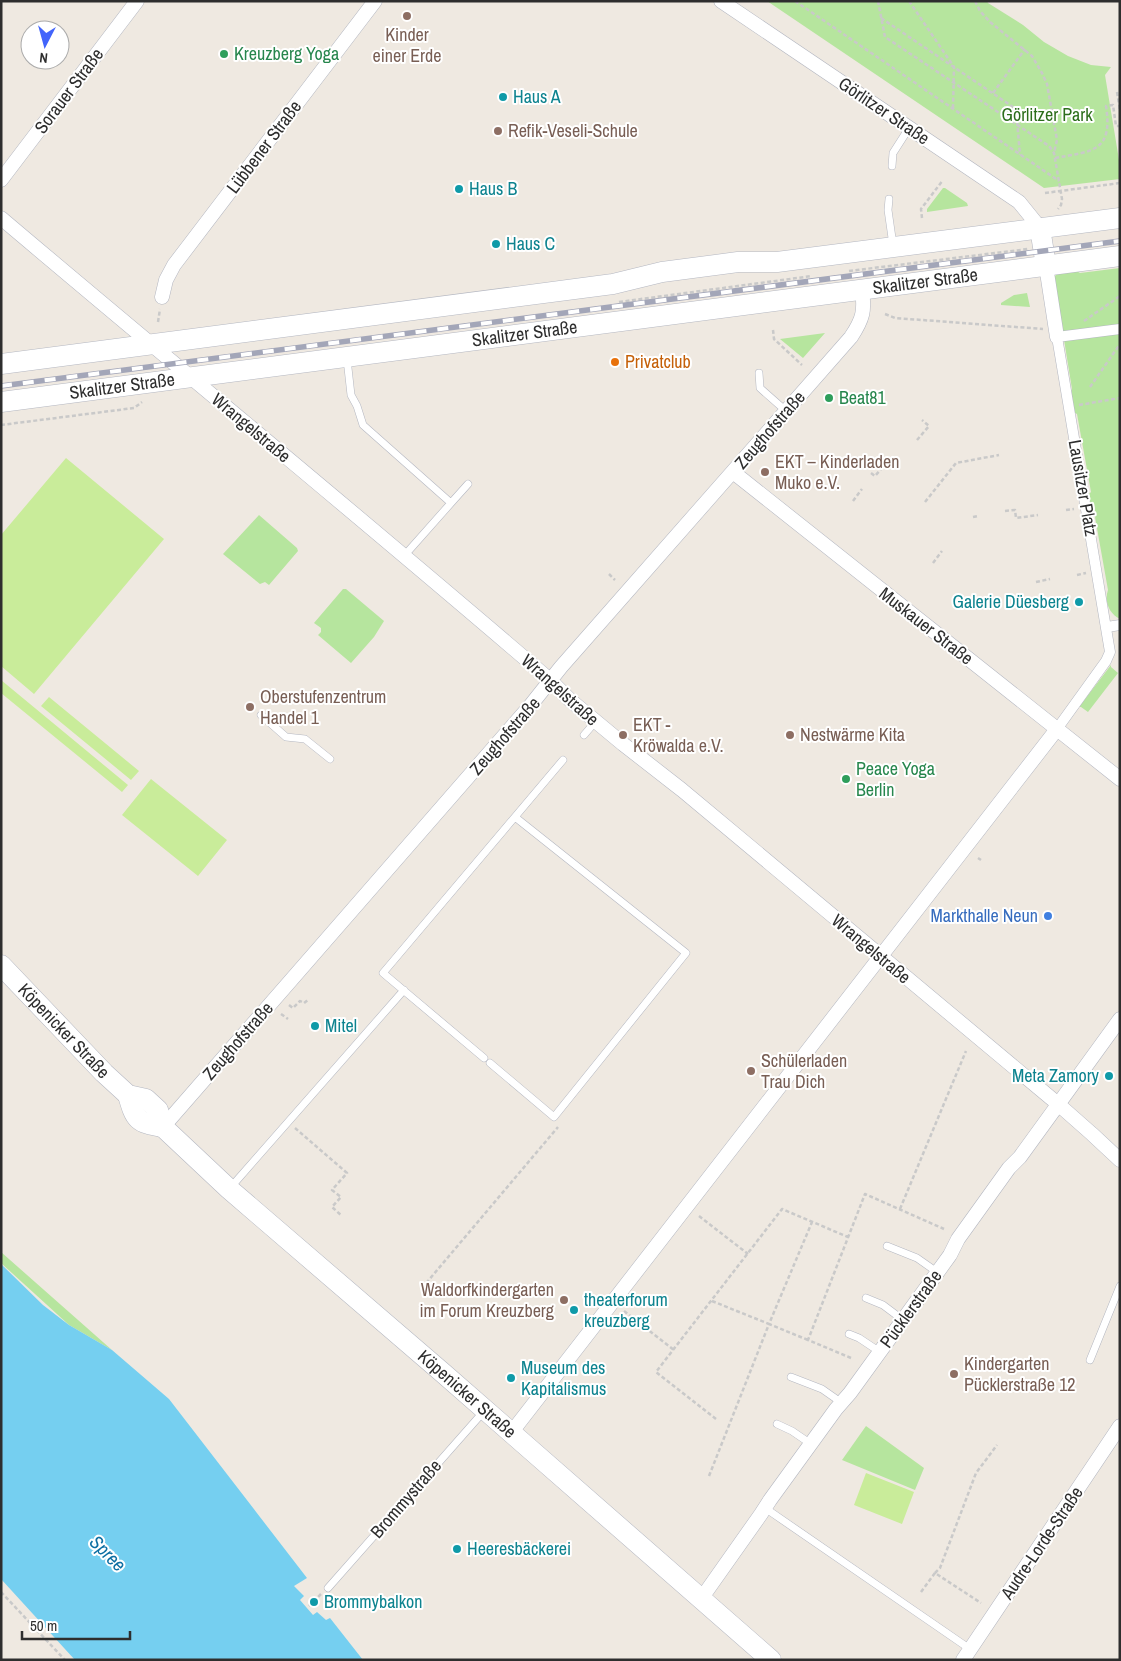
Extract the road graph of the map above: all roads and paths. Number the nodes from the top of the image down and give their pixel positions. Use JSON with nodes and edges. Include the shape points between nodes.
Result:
{"nodes":[{"id":1,"x":136,"y":1,"type":"edge"},
{"id":2,"x":375,"y":1,"type":"edge"},
{"id":3,"x":721,"y":1,"type":"edge"},
{"id":4,"x":796,"y":1,"type":"edge"},
{"id":5,"x":878,"y":1,"type":"edge"},
{"id":6,"x":909,"y":1,"type":"edge"},
{"id":7,"x":975,"y":1,"type":"edge"},
{"id":8,"x":881,"y":18,"type":"junction"},
{"id":9,"x":1025,"y":49,"type":"junction"},
{"id":10,"x":954,"y":67,"type":"junction"},
{"id":11,"x":954,"y":83,"type":"junction"},
{"id":12,"x":1117,"y":92,"type":"dead end"},
{"id":13,"x":993,"y":93,"type":"junction"},
{"id":14,"x":1119,"y":98,"type":"edge"},
{"id":15,"x":953,"y":109,"type":"junction"},
{"id":16,"x":1120,"y":110,"type":"edge"},
{"id":17,"x":1018,"y":126,"type":"junction"},
{"id":18,"x":1120,"y":126,"type":"edge"},
{"id":19,"x":909,"y":128,"type":"junction"},
{"id":20,"x":1054,"y":152,"type":"junction"},
{"id":21,"x":1020,"y":155,"type":"junction"},
{"id":22,"x":1055,"y":158,"type":"junction"},
{"id":23,"x":892,"y":166,"type":"dead end"},
{"id":24,"x":1,"y":180,"type":"edge"},
{"id":25,"x":943,"y":180,"type":"dead end"},
{"id":26,"x":1059,"y":181,"type":"junction"},
{"id":27,"x":1120,"y":183,"type":"edge"},
{"id":28,"x":1061,"y":191,"type":"junction"},
{"id":29,"x":1044,"y":193,"type":"dead end"},
{"id":30,"x":889,"y":198,"type":"dead end"},
{"id":31,"x":1057,"y":210,"type":"dead end"},
{"id":32,"x":1,"y":218,"type":"edge"},
{"id":33,"x":922,"y":218,"type":"dead end"},
{"id":34,"x":1120,"y":218,"type":"edge"},
{"id":35,"x":1040,"y":228,"type":"junction"},
{"id":36,"x":1014,"y":244,"type":"dead end"},
{"id":37,"x":887,"y":254,"type":"junction"},
{"id":38,"x":1019,"y":256,"type":"dead end"},
{"id":39,"x":1120,"y":256,"type":"edge"},
{"id":40,"x":1046,"y":266,"type":"junction"},
{"id":41,"x":884,"y":274,"type":"dead end"},
{"id":42,"x":862,"y":289,"type":"junction"},
{"id":43,"x":1120,"y":296,"type":"edge"},
{"id":44,"x":162,"y":298,"type":"dead end"},
{"id":45,"x":885,"y":314,"type":"dead end"},
{"id":46,"x":1080,"y":323,"type":"dead end"},
{"id":47,"x":1120,"y":328,"type":"edge"},
{"id":48,"x":773,"y":330,"type":"dead end"},
{"id":49,"x":1054,"y":333,"type":"junction"},
{"id":50,"x":150,"y":344,"type":"junction"},
{"id":51,"x":1120,"y":344,"type":"edge"},
{"id":52,"x":346,"y":356,"type":"junction"},
{"id":53,"x":1,"y":364,"type":"edge"},
{"id":54,"x":802,"y":365,"type":"dead end"},
{"id":55,"x":759,"y":372,"type":"dead end"},
{"id":56,"x":189,"y":377,"type":"junction"},
{"id":57,"x":1090,"y":387,"type":"dead end"},
{"id":58,"x":1120,"y":398,"type":"edge"},
{"id":59,"x":1,"y":402,"type":"edge"},
{"id":60,"x":142,"y":402,"type":"dead end"},
{"id":61,"x":1069,"y":406,"type":"junction"},
{"id":62,"x":786,"y":412,"type":"junction"},
{"id":63,"x":922,"y":420,"type":"dead end"},
{"id":64,"x":1,"y":425,"type":"edge"},
{"id":65,"x":917,"y":440,"type":"dead end"},
{"id":66,"x":999,"y":455,"type":"dead end"},
{"id":67,"x":889,"y":460,"type":"dead end"},
{"id":68,"x":733,"y":472,"type":"junction"},
{"id":69,"x":870,"y":473,"type":"dead end"},
{"id":70,"x":468,"y":484,"type":"dead end"},
{"id":71,"x":862,"y":489,"type":"dead end"},
{"id":72,"x":853,"y":500,"type":"dead end"},
{"id":73,"x":925,"y":502,"type":"dead end"},
{"id":74,"x":451,"y":503,"type":"junction"},
{"id":75,"x":1005,"y":511,"type":"dead end"},
{"id":76,"x":1038,"y":515,"type":"dead end"},
{"id":77,"x":978,"y":516,"type":"dead end"},
{"id":78,"x":973,"y":517,"type":"dead end"},
{"id":79,"x":942,"y":551,"type":"dead end"},
{"id":80,"x":404,"y":556,"type":"junction"},
{"id":81,"x":933,"y":563,"type":"dead end"},
{"id":82,"x":609,"y":574,"type":"dead end"},
{"id":83,"x":615,"y":580,"type":"dead end"},
{"id":84,"x":1050,"y":580,"type":"dead end"},
{"id":85,"x":1036,"y":582,"type":"dead end"},
{"id":86,"x":1120,"y":625,"type":"edge"},
{"id":87,"x":1107,"y":627,"type":"junction"},
{"id":88,"x":550,"y":680,"type":"junction"},
{"id":89,"x":261,"y":715,"type":"dead end"},
{"id":90,"x":596,"y":721,"type":"junction"},
{"id":91,"x":1056,"y":729,"type":"junction"},
{"id":92,"x":584,"y":735,"type":"dead end"},
{"id":93,"x":330,"y":759,"type":"dead end"},
{"id":94,"x":563,"y":760,"type":"dead end"},
{"id":95,"x":1120,"y":779,"type":"edge"},
{"id":96,"x":515,"y":817,"type":"junction"},
{"id":97,"x":880,"y":956,"type":"junction"},
{"id":98,"x":1,"y":965,"type":"edge"},
{"id":99,"x":404,"y":990,"type":"junction"},
{"id":100,"x":309,"y":999,"type":"dead end"},
{"id":101,"x":289,"y":1005,"type":"dead end"},
{"id":102,"x":281,"y":1014,"type":"dead end"},
{"id":103,"x":288,"y":1019,"type":"dead end"},
{"id":104,"x":1120,"y":1019,"type":"edge"},
{"id":105,"x":966,"y":1051,"type":"dead end"},
{"id":106,"x":484,"y":1058,"type":"dead end"},
{"id":107,"x":490,"y":1063,"type":"dead end"},
{"id":108,"x":1058,"y":1104,"type":"junction"},
{"id":109,"x":554,"y":1118,"type":"junction"},
{"id":110,"x":288,"y":1122,"type":"junction"},
{"id":111,"x":163,"y":1127,"type":"junction"},
{"id":112,"x":1120,"y":1160,"type":"edge"},
{"id":113,"x":229,"y":1189,"type":"junction"},
{"id":114,"x":900,"y":1210,"type":"junction"},
{"id":115,"x":342,"y":1216,"type":"dead end"},
{"id":116,"x":698,"y":1216,"type":"dead end"},
{"id":117,"x":812,"y":1222,"type":"junction"},
{"id":118,"x":944,"y":1229,"type":"dead end"},
{"id":119,"x":848,"y":1236,"type":"junction"},
{"id":120,"x":887,"y":1246,"type":"dead end"},
{"id":121,"x":748,"y":1254,"type":"junction"},
{"id":122,"x":938,"y":1272,"type":"junction"},
{"id":123,"x":1120,"y":1286,"type":"edge"},
{"id":124,"x":422,"y":1288,"type":"dead end"},
{"id":125,"x":866,"y":1298,"type":"dead end"},
{"id":126,"x":712,"y":1301,"type":"junction"},
{"id":127,"x":624,"y":1311,"type":"dead end"},
{"id":128,"x":903,"y":1320,"type":"junction"},
{"id":129,"x":769,"y":1324,"type":"junction"},
{"id":130,"x":849,"y":1334,"type":"dead end"},
{"id":131,"x":808,"y":1340,"type":"junction"},
{"id":132,"x":674,"y":1350,"type":"junction"},
{"id":133,"x":880,"y":1352,"type":"junction"},
{"id":134,"x":851,"y":1358,"type":"dead end"},
{"id":135,"x":1090,"y":1360,"type":"dead end"},
{"id":136,"x":791,"y":1377,"type":"dead end"},
{"id":137,"x":842,"y":1403,"type":"junction"},
{"id":138,"x":485,"y":1410,"type":"junction"},
{"id":139,"x":716,"y":1419,"type":"dead end"},
{"id":140,"x":777,"y":1424,"type":"dead end"},
{"id":141,"x":1120,"y":1426,"type":"edge"},
{"id":142,"x":511,"y":1433,"type":"junction"},
{"id":143,"x":810,"y":1444,"type":"junction"},
{"id":144,"x":997,"y":1445,"type":"dead end"},
{"id":145,"x":709,"y":1476,"type":"dead end"},
{"id":146,"x":765,"y":1508,"type":"junction"},
{"id":147,"x":934,"y":1573,"type":"junction"},
{"id":148,"x":326,"y":1588,"type":"joint"},
{"id":149,"x":1,"y":1592,"type":"edge"},
{"id":150,"x":921,"y":1592,"type":"dead end"},
{"id":151,"x":701,"y":1599,"type":"junction"},
{"id":152,"x":981,"y":1603,"type":"dead end"},
{"id":153,"x":309,"y":1606,"type":"dead end"},
{"id":154,"x":967,"y":1655,"type":"edge"},
{"id":155,"x":65,"y":1660,"type":"edge"},
{"id":156,"x":771,"y":1660,"type":"edge"}],
"edges":[{"from":1,"to":24,"type":"street","name":"Sorauer Straße"},
{"from":2,"to":44,"type":"street","name":"Lübbener Straße","via":[[174,265]]},
{"from":3,"to":19,"type":"street","name":"Görlitzer Straße"},
{"from":4,"to":15,"type":"path"},
{"from":5,"to":8,"type":"path"},
{"from":6,"to":10,"type":"path"},
{"from":7,"to":9,"type":"path","via":[[990,22]]},
{"from":8,"to":10,"type":"path"},
{"from":8,"to":11,"type":"path","via":[[885,37]]},
{"from":9,"to":13,"type":"path"},
{"from":9,"to":20,"type":"path","via":[[1047,84],[1057,140]]},
{"from":10,"to":11,"type":"path"},
{"from":10,"to":13,"type":"path"},
{"from":11,"to":15,"type":"path"},
{"from":11,"to":17,"type":"path"},
{"from":12,"to":14,"type":"path"},
{"from":13,"to":17,"type":"path","via":[[1016,109]]},
{"from":14,"to":16,"type":"path"},
{"from":15,"to":21,"type":"path"},
{"from":17,"to":20,"type":"path"},
{"from":17,"to":21,"type":"path"},
{"from":18,"to":22,"type":"path","via":[[1116,126],[1113,106],[1106,106],[1108,129],[1098,148]]},
{"from":19,"to":23,"type":"lane","via":[[893,153]]},
{"from":19,"to":35,"type":"street","name":"Görlitzer Straße","via":[[1018,202]]},
{"from":20,"to":22,"type":"path"},
{"from":21,"to":26,"type":"path"},
{"from":22,"to":26,"type":"path"},
{"from":25,"to":33,"type":"path","via":[[921,209]]},
{"from":26,"to":28,"type":"path"},
{"from":27,"to":28,"type":"path"},
{"from":28,"to":29,"type":"path"},
{"from":28,"to":31,"type":"path","via":[[1061,204]]},
{"from":30,"to":37,"type":"lane"},
{"from":32,"to":50,"type":"street","name":"Wrangelstraße"},
{"from":34,"to":35,"type":"main road","name":"Skalitzer Straße"},
{"from":35,"to":37,"type":"main road","name":"Skalitzer Straße"},
{"from":35,"to":40,"type":"main road"},
{"from":36,"to":38,"type":"path"},
{"from":37,"to":41,"type":"path"},
{"from":37,"to":50,"type":"main road","name":"Skalitzer Straße","via":[[738,262],[662,272],[613,284]]},
{"from":39,"to":40,"type":"main road","name":"Skalitzer Straße"},
{"from":40,"to":42,"type":"main road","name":"Skalitzer Straße"},
{"from":40,"to":49,"type":"street","name":"Lausitzer Platz"},
{"from":42,"to":52,"type":"main road","name":"Skalitzer Straße"},
{"from":42,"to":62,"type":"street","name":"Zeughofstraße","via":[[864,308],[861,322]]},
{"from":43,"to":46,"type":"path"},
{"from":45,"to":49,"type":"path","via":[[895,318],[1042,329]]},
{"from":47,"to":49,"type":"street"},
{"from":48,"to":54,"type":"path","via":[[774,339]]},
{"from":49,"to":61,"type":"street","name":"Lausitzer Platz"},
{"from":50,"to":53,"type":"main road","name":"Skalitzer Straße"},
{"from":50,"to":56,"type":"street","name":"Wrangelstraße"},
{"from":51,"to":57,"type":"path"},
{"from":52,"to":56,"type":"main road","name":"Skalitzer Straße"},
{"from":52,"to":74,"type":"lane","via":[[351,394],[363,425]]},
{"from":55,"to":62,"type":"lane","via":[[760,388]]},
{"from":56,"to":59,"type":"main road","name":"Skalitzer Straße"},
{"from":56,"to":80,"type":"street","name":"Wrangelstraße"},
{"from":58,"to":61,"type":"path"},
{"from":60,"to":64,"type":"path","via":[[134,408]]},
{"from":61,"to":87,"type":"street","name":"Lausitzer Platz"},
{"from":62,"to":68,"type":"street","name":"Zeughofstraße"},
{"from":63,"to":65,"type":"path","via":[[929,426]]},
{"from":66,"to":73,"type":"path","via":[[956,463]]},
{"from":67,"to":69,"type":"path","via":[[875,476]]},
{"from":68,"to":88,"type":"street","name":"Zeughofstraße"},
{"from":68,"to":91,"type":"street","name":"Muskauer Straße"},
{"from":70,"to":74,"type":"lane"},
{"from":71,"to":72,"type":"path"},
{"from":74,"to":80,"type":"lane"},
{"from":75,"to":76,"type":"path","via":[[1015,510],[1016,518]]},
{"from":77,"to":78,"type":"path"},
{"from":79,"to":81,"type":"path"},
{"from":80,"to":88,"type":"street","name":"Wrangelstraße"},
{"from":82,"to":83,"type":"path"},
{"from":84,"to":85,"type":"path"},
{"from":86,"to":87,"type":"street"},
{"from":87,"to":91,"type":"street","name":"Lausitzer Platz","via":[[1109,657]]},
{"from":88,"to":90,"type":"street","name":"Wrangelstraße"},
{"from":88,"to":111,"type":"street","name":"Zeughofstraße"},
{"from":89,"to":93,"type":"lane","via":[[286,737],[305,739]]},
{"from":90,"to":92,"type":"lane"},
{"from":90,"to":97,"type":"street","name":"Wrangelstraße"},
{"from":91,"to":95,"type":"street","name":"Muskauer Straße"},
{"from":91,"to":97,"type":"street"},
{"from":94,"to":96,"type":"lane"},
{"from":96,"to":99,"type":"lane","via":[[383,973]]},
{"from":96,"to":109,"type":"lane","via":[[686,953]]},
{"from":97,"to":108,"type":"street","name":"Wrangelstraße"},
{"from":97,"to":142,"type":"street"},
{"from":98,"to":111,"type":"main road","name":"Köpenicker Straße","via":[[128,1095],[146,1099],[158,1110]]},
{"from":99,"to":106,"type":"lane"},
{"from":99,"to":110,"type":"lane"},
{"from":100,"to":101,"type":"path","via":[[304,1003],[300,1001],[293,1008]]},
{"from":102,"to":103,"type":"path"},
{"from":104,"to":108,"type":"street","name":"Pücklerstraße"},
{"from":105,"to":114,"type":"path"},
{"from":107,"to":109,"type":"lane"},
{"from":108,"to":112,"type":"street","name":"Wrangelstraße"},
{"from":108,"to":122,"type":"street","name":"Pücklerstraße","via":[[958,1239]]},
{"from":109,"to":124,"type":"path","via":[[561,1123]]},
{"from":110,"to":113,"type":"lane"},
{"from":110,"to":115,"type":"path","via":[[347,1173],[332,1190],[341,1197],[332,1207]]},
{"from":111,"to":113,"type":"main road","name":"Köpenicker Straße"},
{"from":113,"to":138,"type":"main road","name":"Köpenicker Straße"},
{"from":114,"to":118,"type":"path"},
{"from":114,"to":119,"type":"path","via":[[865,1194]]},
{"from":116,"to":121,"type":"path"},
{"from":117,"to":119,"type":"path"},
{"from":117,"to":121,"type":"path","via":[[782,1209]]},
{"from":117,"to":129,"type":"path"},
{"from":119,"to":131,"type":"path"},
{"from":120,"to":122,"type":"lane","via":[[917,1258]]},
{"from":121,"to":126,"type":"path"},
{"from":122,"to":128,"type":"street","name":"Pücklerstraße"},
{"from":123,"to":135,"type":"lane"},
{"from":125,"to":128,"type":"lane"},
{"from":126,"to":129,"type":"path"},
{"from":126,"to":132,"type":"path"},
{"from":127,"to":132,"type":"path"},
{"from":128,"to":133,"type":"street","name":"Pücklerstraße"},
{"from":129,"to":131,"type":"path"},
{"from":129,"to":145,"type":"path"},
{"from":130,"to":133,"type":"lane"},
{"from":131,"to":134,"type":"path"},
{"from":132,"to":139,"type":"path","via":[[656,1372]]},
{"from":133,"to":137,"type":"street","name":"Pücklerstraße"},
{"from":136,"to":137,"type":"lane","via":[[822,1389]]},
{"from":137,"to":143,"type":"street","name":"Pücklerstraße"},
{"from":138,"to":142,"type":"main road","name":"Köpenicker Straße"},
{"from":138,"to":148,"type":"lane","name":"Brommystraße"},
{"from":140,"to":143,"type":"lane"},
{"from":141,"to":154,"type":"street","name":"Audre-Lorde-Straße"},
{"from":142,"to":151,"type":"main road","name":"Köpenicker Straße"},
{"from":143,"to":146,"type":"street","name":"Pücklerstraße"},
{"from":144,"to":147,"type":"path","via":[[976,1473],[940,1568]]},
{"from":146,"to":151,"type":"street","name":"Pücklerstraße"},
{"from":146,"to":154,"type":"lane"},
{"from":147,"to":150,"type":"path"},
{"from":147,"to":152,"type":"path"},
{"from":148,"to":153,"type":"path"},
{"from":149,"to":155,"type":"path"},
{"from":151,"to":156,"type":"main road","name":"Köpenicker Straße"}]}
